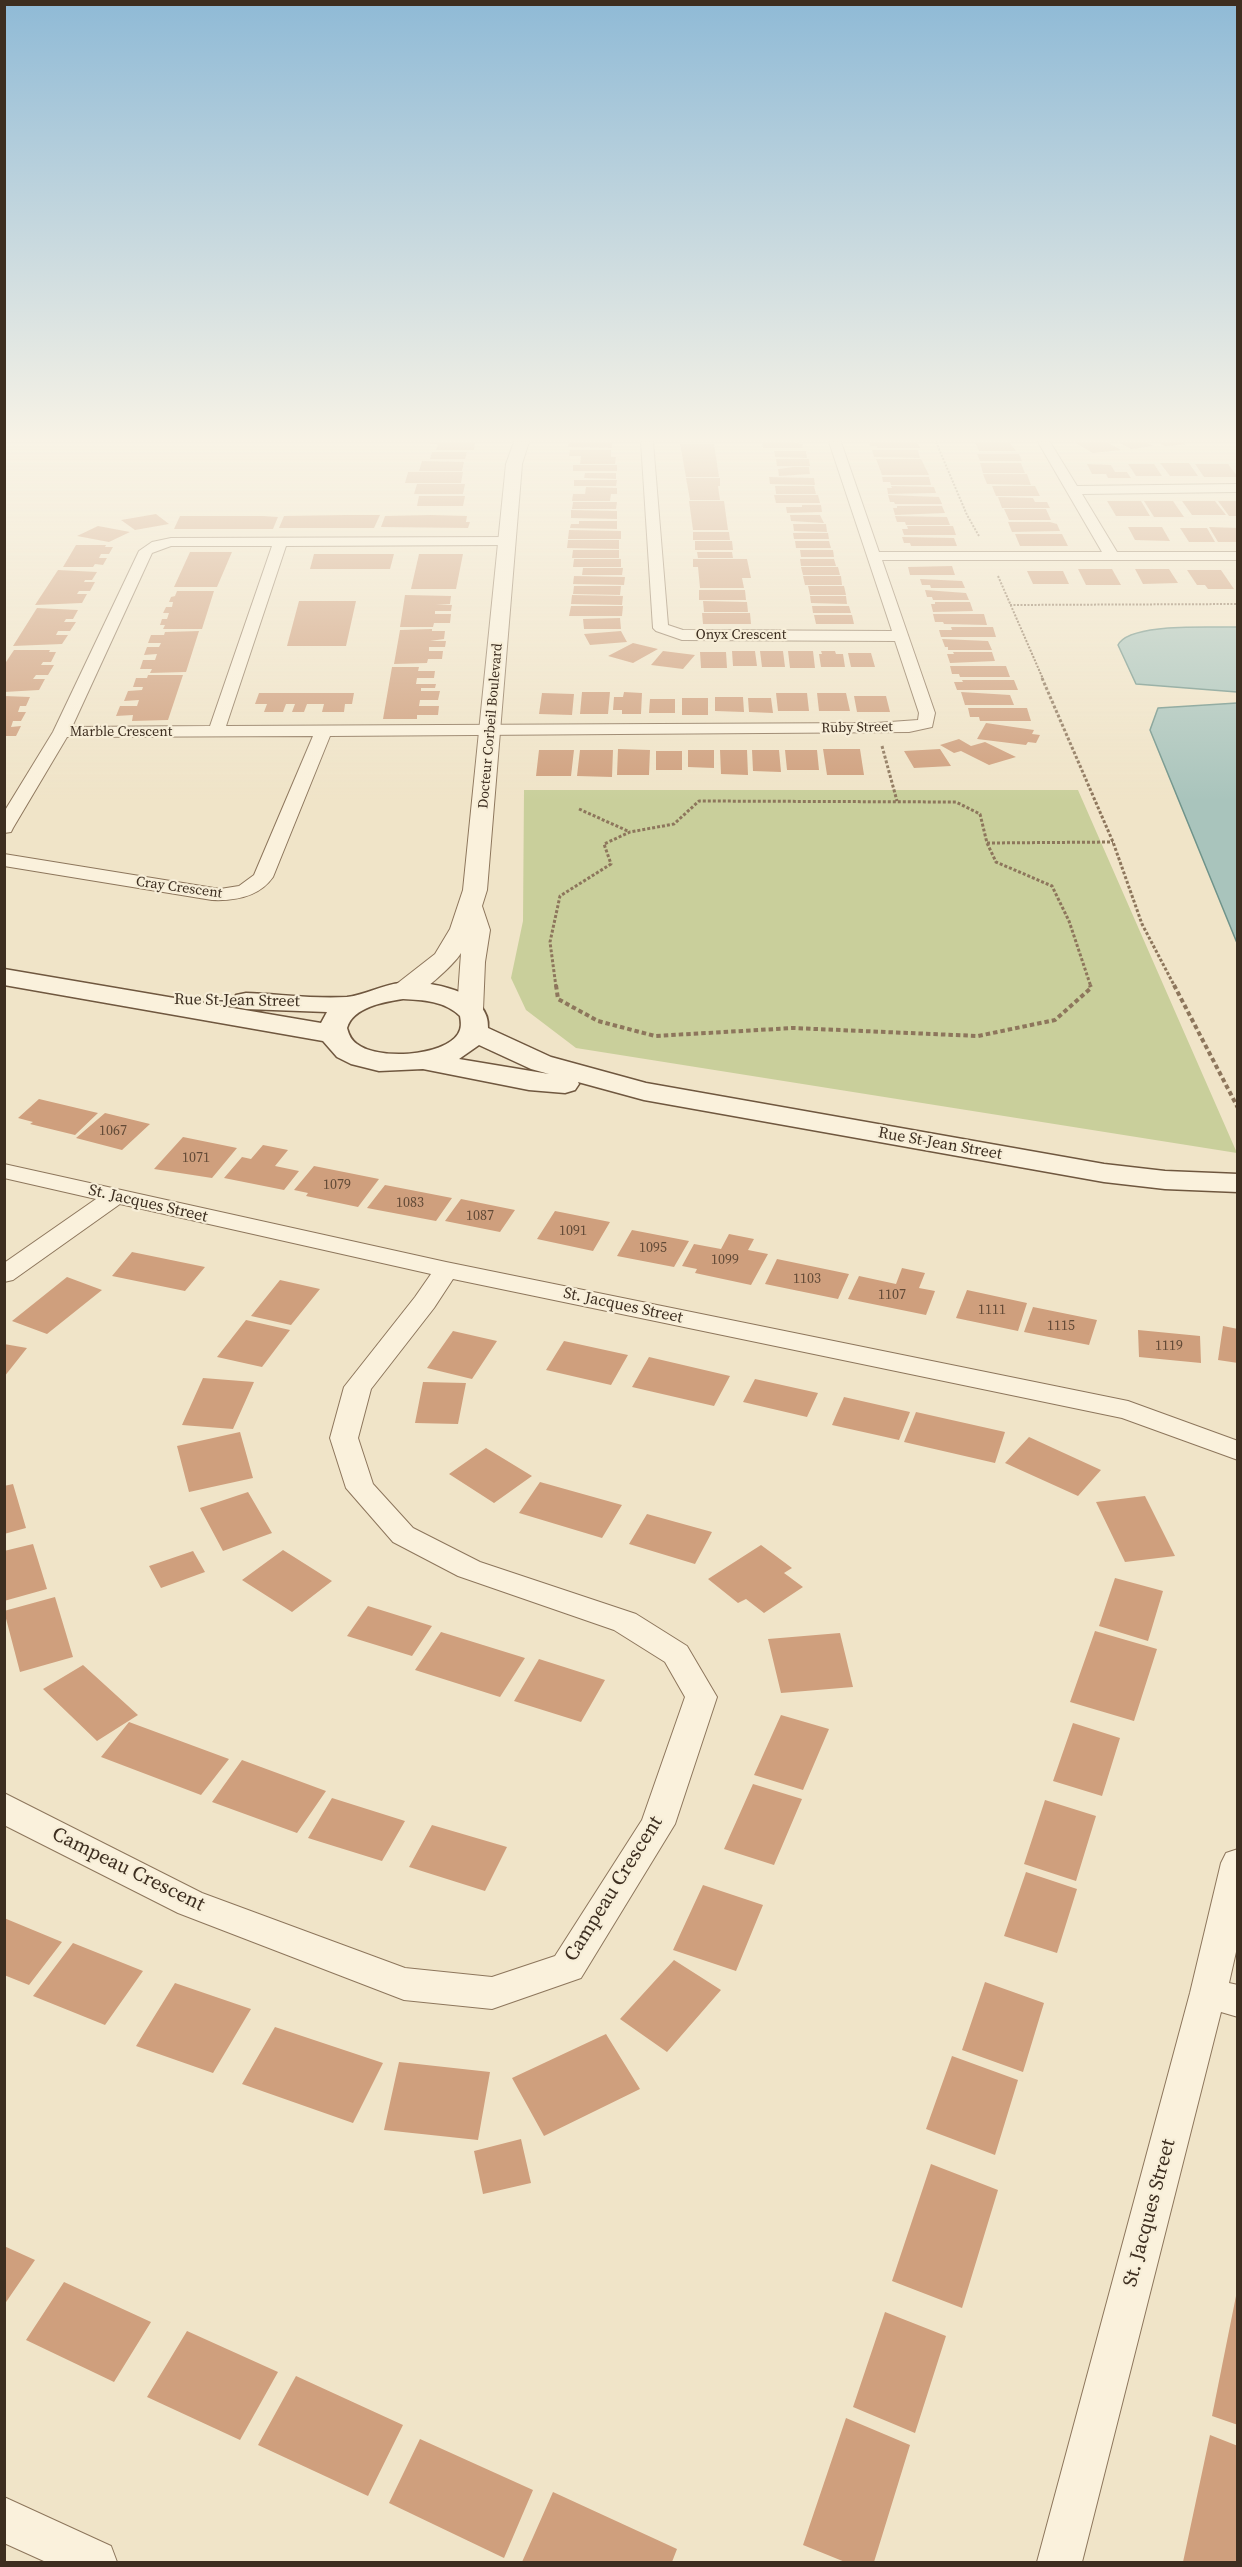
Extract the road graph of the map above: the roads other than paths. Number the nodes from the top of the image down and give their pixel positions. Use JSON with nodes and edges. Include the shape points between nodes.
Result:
{"nodes":[{"id":1,"x":141,"y":562,"type":"edge"},
{"id":2,"x":274,"y":562,"type":"edge"},
{"id":3,"x":505,"y":562,"type":"edge"},
{"id":4,"x":656,"y":562,"type":"edge"},
{"id":5,"x":876,"y":562,"type":"edge"},
{"id":6,"x":901,"y":636,"type":"junction"},
{"id":7,"x":491,"y":730,"type":"junction"},
{"id":8,"x":323,"y":731,"type":"junction"},
{"id":9,"x":61,"y":732,"type":"junction"},
{"id":10,"x":216,"y":732,"type":"junction"},
{"id":11,"x":4,"y":828,"type":"edge"},
{"id":12,"x":4,"y":860,"type":"edge"},
{"id":13,"x":472,"y":904,"type":"junction"},
{"id":14,"x":4,"y":977,"type":"edge"},
{"id":15,"x":403,"y":991,"type":"junction"},
{"id":16,"x":121,"y":998,"type":"junction"},
{"id":17,"x":352,"y":1005,"type":"junction"},
{"id":18,"x":472,"y":1021,"type":"junction"},
{"id":19,"x":334,"y":1034,"type":"junction"},
{"id":20,"x":426,"y":1060,"type":"junction"},
{"id":21,"x":644,"y":1091,"type":"junction"},
{"id":22,"x":4,"y":1171,"type":"edge"},
{"id":23,"x":1238,"y":1183,"type":"edge"},
{"id":24,"x":114,"y":1197,"type":"junction"},
{"id":25,"x":446,"y":1270,"type":"junction"},
{"id":26,"x":4,"y":1275,"type":"edge"},
{"id":27,"x":1238,"y":1451,"type":"edge"},
{"id":28,"x":4,"y":1806,"type":"edge"},
{"id":29,"x":1238,"y":1863,"type":"edge"},
{"id":30,"x":1223,"y":1997,"type":"edge"},
{"id":31,"x":4,"y":2519,"type":"edge"},
{"id":32,"x":95,"y":2562,"type":"edge"},
{"id":33,"x":1059,"y":2562,"type":"edge"}],
"edges":[{"from":1,"to":9,"type":"street","name":"Marble Crescent"},
{"from":2,"to":10,"type":"street"},
{"from":3,"to":7,"type":"street","name":"Docteur Corbeil Boulevard"},
{"from":4,"to":6,"type":"street","name":"Onyx Crescent","via":[[661,628],[682,635]]},
{"from":5,"to":6,"type":"street","name":"Ruby Street"},
{"from":6,"to":7,"type":"street","name":"Ruby Street","via":[[927,713],[926,723],[876,728]]},
{"from":7,"to":8,"type":"street","name":"Marble Crescent"},
{"from":7,"to":13,"type":"street","name":"Docteur Corbeil Boulevard"},
{"from":8,"to":10,"type":"street","name":"Marble Crescent"},
{"from":8,"to":12,"type":"street","name":"Cray Crescent","via":[[263,877],[247,891],[212,894]]},
{"from":9,"to":10,"type":"street","name":"Marble Crescent"},
{"from":9,"to":11,"type":"street"},
{"from":13,"to":15,"type":"street","name":"Docteur Corbeil Boulevard","via":[[445,959]]},
{"from":13,"to":18,"type":"street","name":"Docteur Corbeil Boulevard","via":[[478,930],[472,962]]},
{"from":14,"to":16,"type":"main road","name":"Rue St-Jean Street"},
{"from":15,"to":17,"type":"main road","name":"Rue St-Jean Street"},
{"from":15,"to":18,"type":"main road","name":"Rue St-Jean Street","via":[[443,995],[459,1002]]},
{"from":16,"to":17,"type":"main road","name":"Rue St-Jean Street"},
{"from":16,"to":19,"type":"main road","name":"Rue St-Jean Street"},
{"from":17,"to":19,"type":"main road","via":[[334,1023]]},
{"from":18,"to":20,"type":"main road","name":"Rue St-Jean Street","via":[[465,1044]]},
{"from":18,"to":21,"type":"main road","name":"Rue St-Jean Street","via":[[541,1063]]},
{"from":19,"to":20,"type":"main road","name":"Rue St-Jean Street","via":[[340,1045],[355,1055],[401,1063]]},
{"from":20,"to":21,"type":"main road","name":"Rue St-Jean Street","via":[[529,1081]]},
{"from":21,"to":23,"type":"main road","name":"Rue St-Jean Street","via":[[1104,1173]]},
{"from":22,"to":24,"type":"street","name":"St. Jacques Street"},
{"from":24,"to":25,"type":"street","name":"St. Jacques Street"},
{"from":24,"to":26,"type":"street"},
{"from":25,"to":27,"type":"street","name":"St. Jacques Street","via":[[1128,1410]]},
{"from":25,"to":28,"type":"street","name":"Campeau Crescent","via":[[358,1387],[344,1438],[360,1488],[403,1535],[469,1569],[625,1622],[668,1648],[676,1654],[701,1697],[658,1824],[568,1967],[492,1993],[404,1984],[190,1904]]},
{"from":29,"to":30,"type":"street","name":"St. Jacques Street"},
{"from":30,"to":33,"type":"street","name":"St. Jacques Street"},
{"from":31,"to":32,"type":"street"}]}
